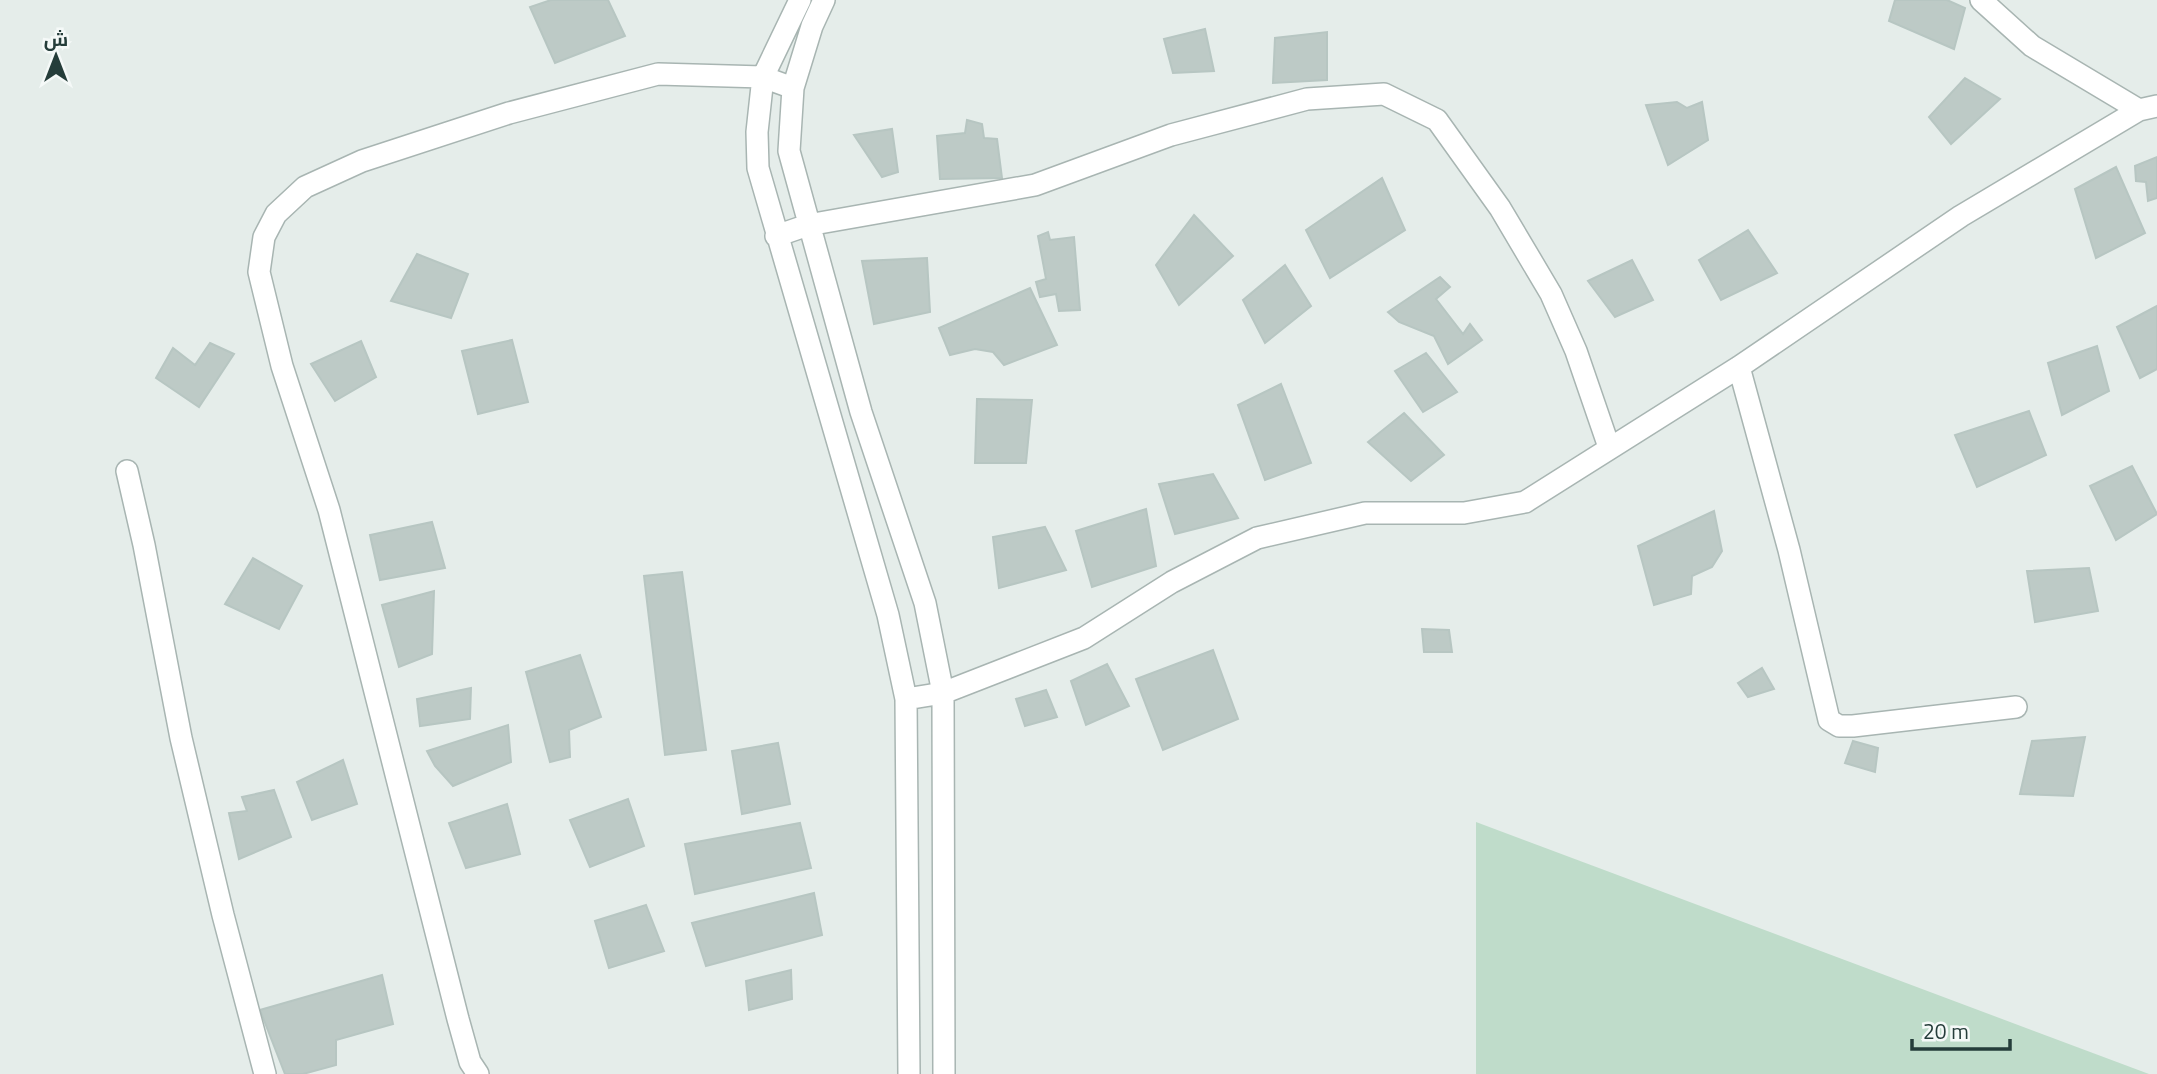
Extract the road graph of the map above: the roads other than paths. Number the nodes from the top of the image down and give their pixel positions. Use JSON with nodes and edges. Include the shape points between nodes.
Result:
{"nodes":[{"id":1,"x":800,"y":0,"type":"edge"},
{"id":2,"x":824,"y":0,"type":"edge"},
{"id":3,"x":1981,"y":0,"type":"edge"},
{"id":4,"x":763,"y":77,"type":"junction"},
{"id":5,"x":793,"y":88,"type":"junction"},
{"id":6,"x":2148,"y":108,"type":"edge"},
{"id":7,"x":808,"y":225,"type":"junction"},
{"id":8,"x":776,"y":236,"type":"junction"},
{"id":9,"x":1739,"y":367,"type":"junction"},
{"id":10,"x":1609,"y":447,"type":"junction"},
{"id":11,"x":127,"y":471,"type":"dead end"},
{"id":12,"x":943,"y":692,"type":"junction"},
{"id":13,"x":906,"y":699,"type":"junction"},
{"id":14,"x":2017,"y":707,"type":"dead end"},
{"id":15,"x":265,"y":1074,"type":"edge"},
{"id":16,"x":478,"y":1074,"type":"edge"},
{"id":17,"x":909,"y":1074,"type":"edge"},
{"id":18,"x":944,"y":1074,"type":"edge"}],
"edges":[{"from":1,"to":4,"type":"street"},
{"from":2,"to":5,"type":"street"},
{"from":3,"to":6,"type":"street","via":[[2032,46]]},
{"from":4,"to":5,"type":"street"},
{"from":4,"to":8,"type":"street","via":[[758,169]]},
{"from":4,"to":16,"type":"street","via":[[658,74],[509,113],[362,161],[305,187],[276,214],[264,237],[259,272],[282,366],[329,510],[458,1019]]},
{"from":5,"to":7,"type":"street","via":[[789,151]]},
{"from":6,"to":9,"type":"street","via":[[1961,216]]},
{"from":7,"to":8,"type":"street"},
{"from":7,"to":10,"type":"street","via":[[1035,185],[1171,135],[1307,99],[1384,94],[1437,120],[1500,208],[1551,294]]},
{"from":7,"to":12,"type":"street","via":[[861,412],[925,603]]},
{"from":8,"to":13,"type":"street","via":[[888,615]]},
{"from":9,"to":10,"type":"street"},
{"from":9,"to":14,"type":"street","via":[[1829,720],[1853,726]]},
{"from":10,"to":12,"type":"street","via":[[1525,502],[1464,513],[1364,513],[1257,538],[1172,582],[1084,638]]},
{"from":11,"to":15,"type":"street","via":[[181,738]]},
{"from":12,"to":13,"type":"street"},
{"from":12,"to":18,"type":"street"},
{"from":13,"to":17,"type":"street"}]}
